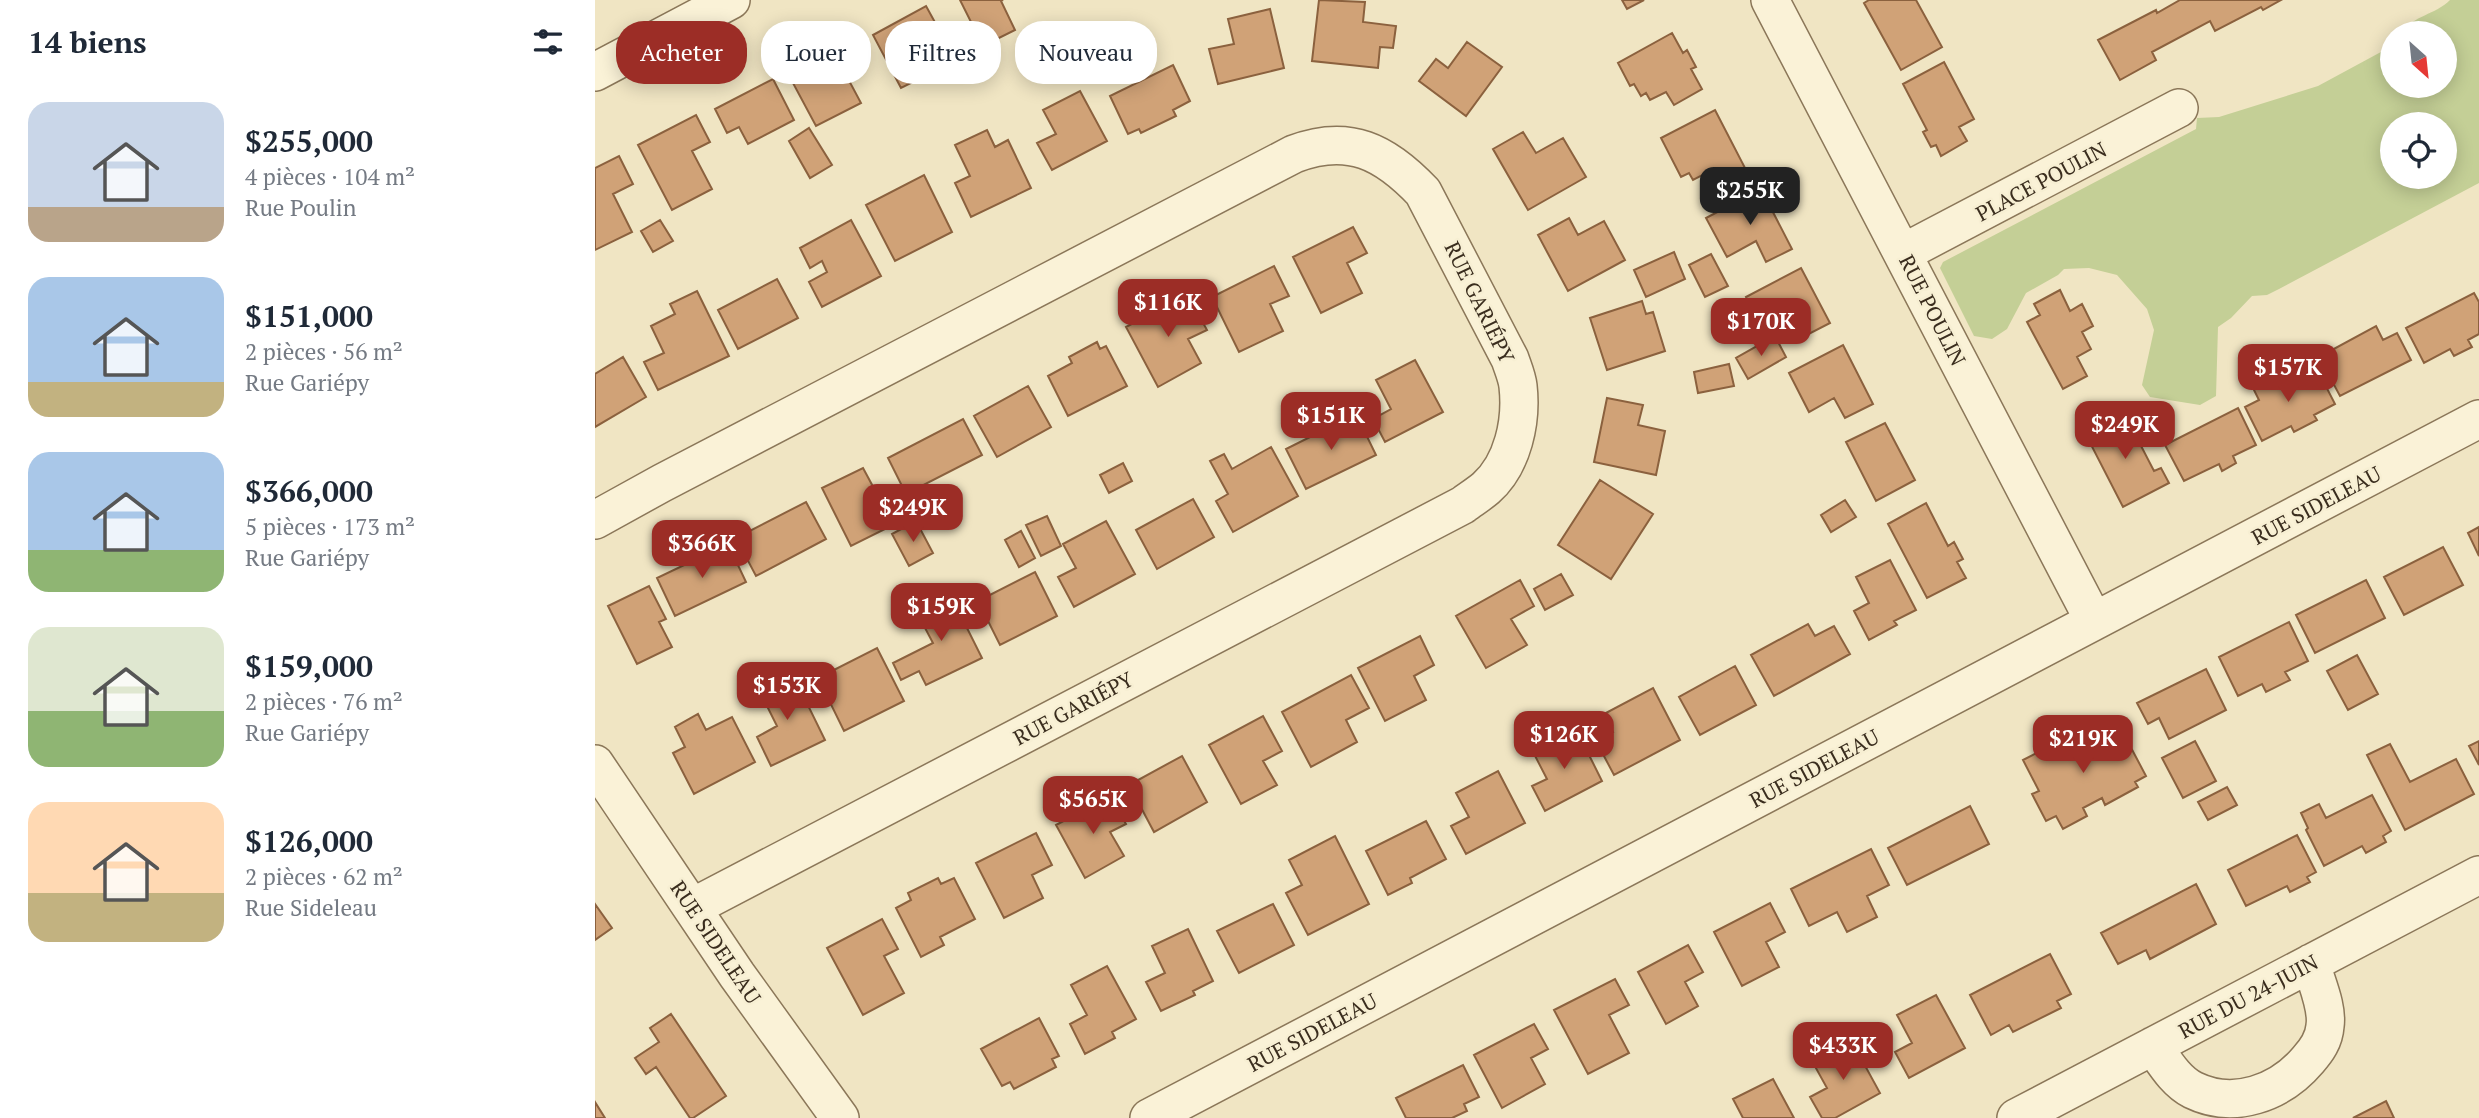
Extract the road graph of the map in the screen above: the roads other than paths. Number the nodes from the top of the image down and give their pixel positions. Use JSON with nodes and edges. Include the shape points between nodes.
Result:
{"nodes":[{"id":1,"x":731,"y":0,"type":"edge"},
{"id":2,"x":1770,"y":0,"type":"edge"},
{"id":3,"x":595,"y":72,"type":"edge"},
{"id":4,"x":2179,"y":108,"type":"dead end"},
{"id":5,"x":1903,"y":253,"type":"junction"},
{"id":6,"x":2479,"y":419,"type":"edge"},
{"id":7,"x":595,"y":520,"type":"edge"},
{"id":8,"x":2094,"y":621,"type":"junction"},
{"id":9,"x":595,"y":764,"type":"edge"},
{"id":10,"x":2479,"y":875,"type":"edge"},
{"id":11,"x":693,"y":907,"type":"junction"},
{"id":12,"x":2311,"y":963,"type":"junction"},
{"id":13,"x":2153,"y":1046,"type":"junction"},
{"id":14,"x":839,"y":1118,"type":"edge"},
{"id":15,"x":1149,"y":1118,"type":"edge"},
{"id":16,"x":2016,"y":1118,"type":"edge"}],
"edges":[{"from":1,"to":3,"type":"street"},
{"from":2,"to":5,"type":"street","name":"RUE POULIN"},
{"from":4,"to":5,"type":"street","name":"PLACE POULIN"},
{"from":5,"to":8,"type":"street","name":"RUE POULIN"},
{"from":6,"to":8,"type":"street","name":"RUE SIDELEAU"},
{"from":7,"to":11,"type":"street","name":"RUE GARIÉPY","via":[[1315,146],[1359,148],[1384,157],[1423,192],[1510,359],[1518,384],[1514,442],[1502,469],[1463,505]]},
{"from":8,"to":15,"type":"street","name":"RUE SIDELEAU"},
{"from":9,"to":11,"type":"street","name":"RUE SIDELEAU"},
{"from":10,"to":12,"type":"street","name":"RUE DU 24-JUIN"},
{"from":11,"to":14,"type":"street","name":"RUE SIDELEAU"},
{"from":12,"to":13,"type":"street","name":"RUE DU 24-JUIN"},
{"from":12,"to":13,"type":"street","via":[[2326,1025],[2319,1048],[2297,1073],[2268,1092],[2238,1099],[2212,1098],[2182,1082]]},
{"from":13,"to":16,"type":"street","name":"RUE DU 24-JUIN"}]}
